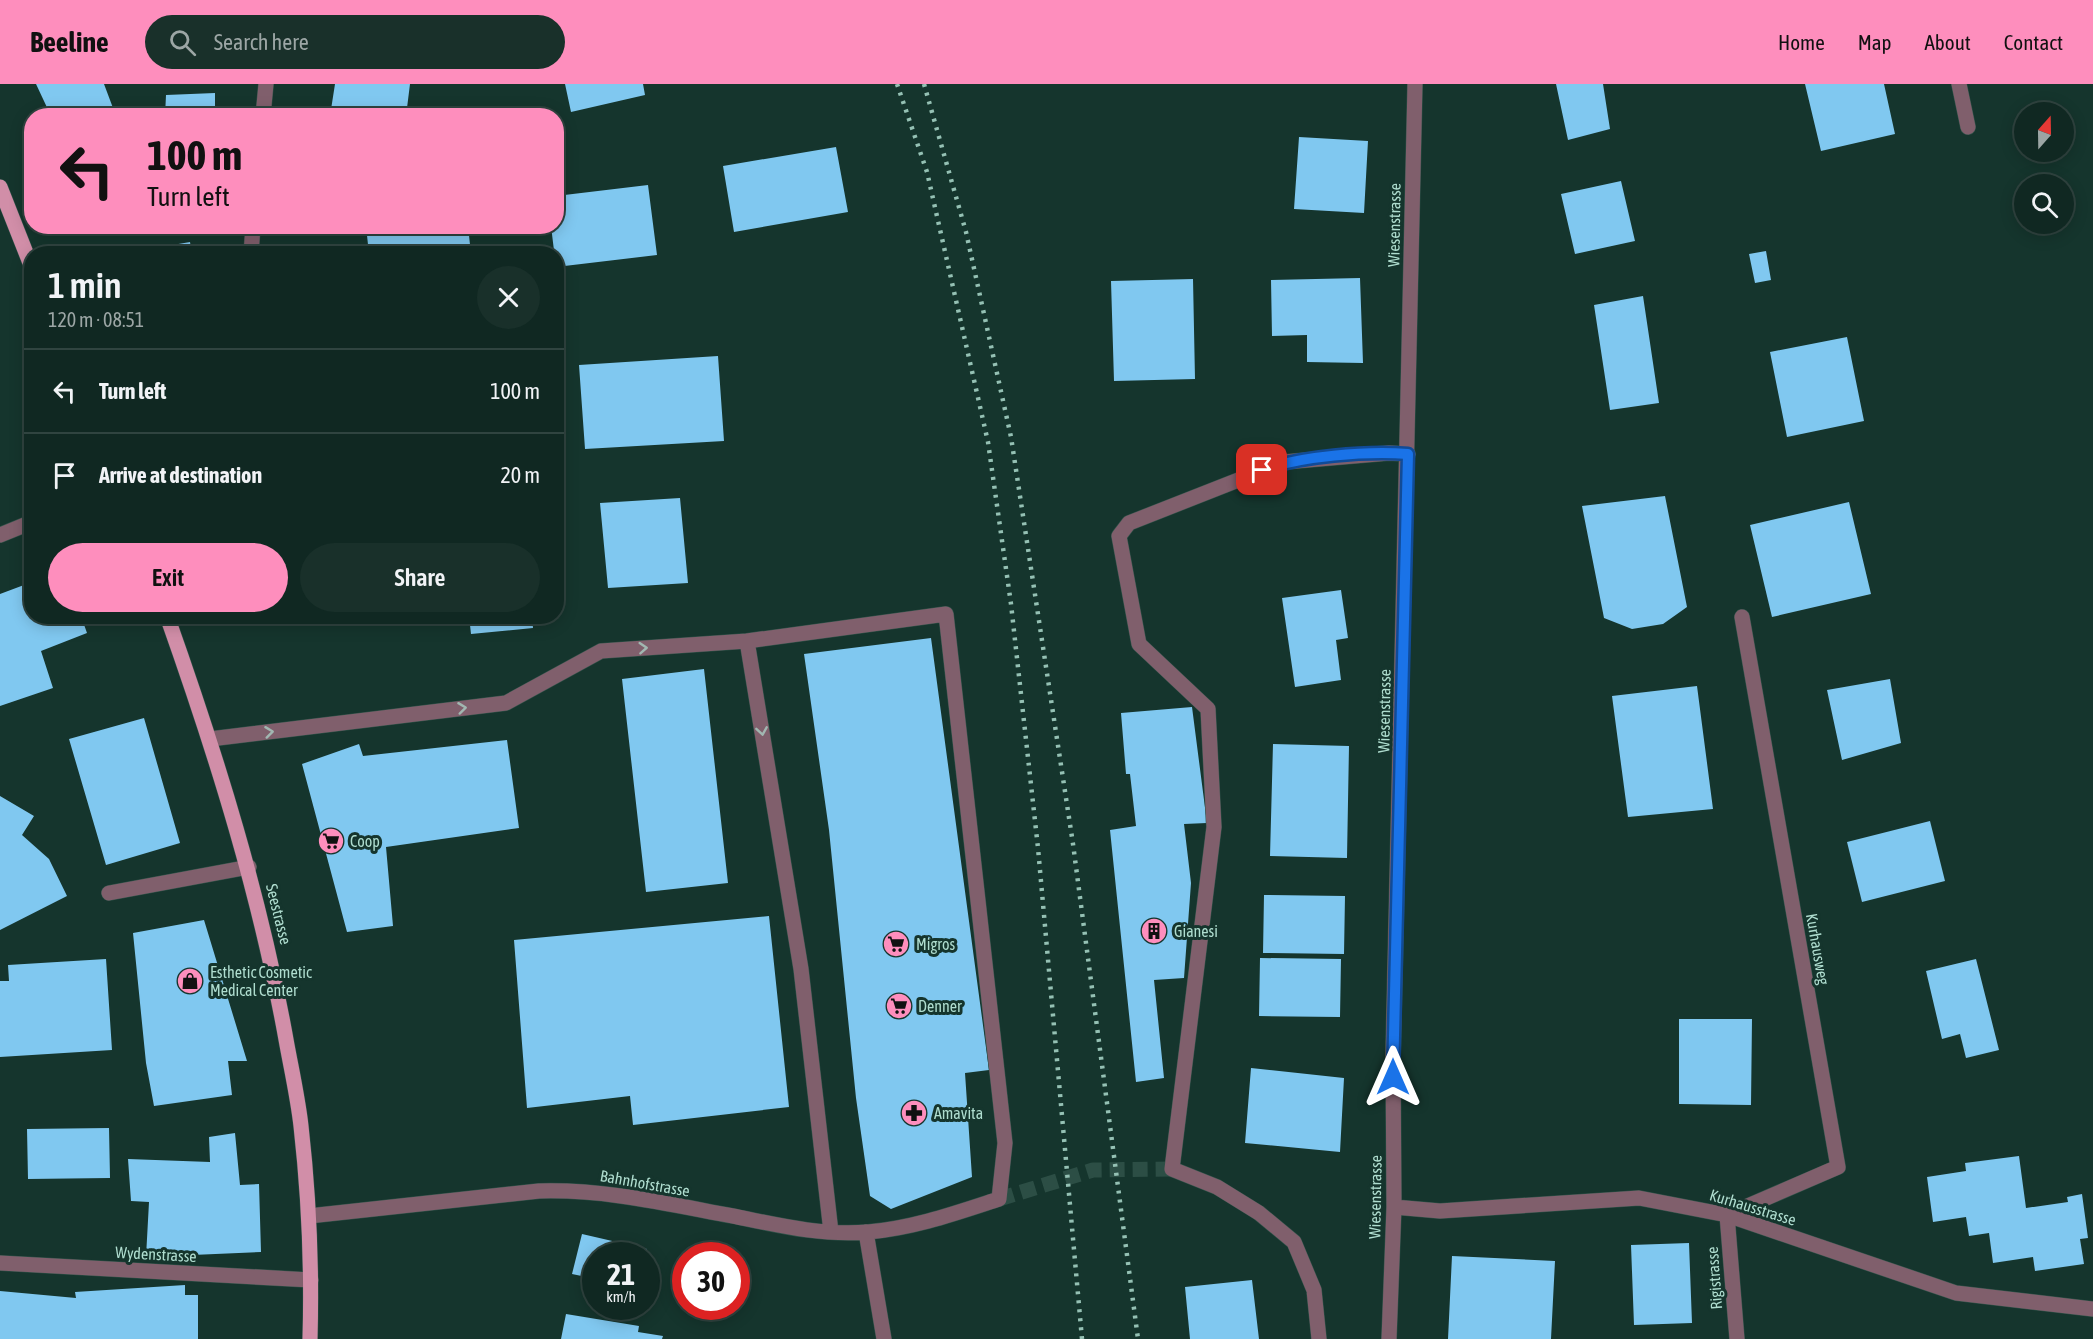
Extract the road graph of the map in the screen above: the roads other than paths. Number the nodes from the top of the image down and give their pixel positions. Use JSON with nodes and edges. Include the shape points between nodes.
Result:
{"nodes":[{"id":1,"x":266,"y":84,"type":"edge"},
{"id":2,"x":1415,"y":84,"type":"edge"},
{"id":3,"x":1959,"y":84,"type":"edge"},
{"id":4,"x":264,"y":108,"type":"edge"},
{"id":5,"x":1968,"y":127,"type":"dead end"},
{"id":6,"x":0,"y":188,"type":"edge"},
{"id":7,"x":24,"y":248,"type":"edge"},
{"id":8,"x":1408,"y":454,"type":"junction"},
{"id":9,"x":24,"y":525,"type":"edge"},
{"id":10,"x":0,"y":535,"type":"edge"},
{"id":11,"x":1742,"y":617,"type":"dead end"},
{"id":12,"x":170,"y":624,"type":"edge"},
{"id":13,"x":747,"y":641,"type":"junction"},
{"id":14,"x":210,"y":739,"type":"junction"},
{"id":15,"x":249,"y":867,"type":"junction"},
{"id":16,"x":109,"y":893,"type":"dead end"},
{"id":17,"x":1394,"y":1207,"type":"junction"},
{"id":18,"x":1727,"y":1215,"type":"junction"},
{"id":19,"x":309,"y":1216,"type":"junction"},
{"id":20,"x":831,"y":1232,"type":"junction"},
{"id":21,"x":867,"y":1232,"type":"junction"},
{"id":22,"x":0,"y":1263,"type":"edge"},
{"id":23,"x":311,"y":1280,"type":"junction"},
{"id":24,"x":2093,"y":1309,"type":"edge"},
{"id":25,"x":310,"y":1339,"type":"edge"},
{"id":26,"x":884,"y":1339,"type":"edge"},
{"id":27,"x":1319,"y":1339,"type":"edge"},
{"id":28,"x":1389,"y":1339,"type":"edge"},
{"id":29,"x":1737,"y":1339,"type":"edge"}],
"edges":[{"from":1,"to":4,"type":"street"},
{"from":2,"to":8,"type":"street","name":"Wiesenstrasse"},
{"from":3,"to":5,"type":"street"},
{"from":6,"to":7,"type":"main road"},
{"from":8,"to":17,"type":"street","name":"Wiesenstrasse","via":[[1393,1056]]},
{"from":8,"to":27,"type":"street","via":[[1284,462],[1129,523],[1119,536],[1139,644],[1208,709],[1214,827],[1173,1169],[1217,1187],[1294,1242],[1314,1290]]},
{"from":9,"to":10,"type":"street"},
{"from":11,"to":18,"type":"street","name":"Kurhausweg","via":[[1838,1167]]},
{"from":12,"to":14,"type":"main road","name":"Seestrasse"},
{"from":14,"to":13,"type":"street","one_way":true,"via":[[506,703],[601,651]]},
{"from":13,"to":20,"type":"street","one_way":true,"via":[[801,969]]},
{"from":13,"to":21,"type":"street","name":"Bahnhofstrasse","via":[[946,614],[1005,1143],[999,1199],[921,1225]]},
{"from":14,"to":15,"type":"main road","name":"Seestrasse"},
{"from":15,"to":16,"type":"street"},
{"from":15,"to":19,"type":"main road","name":"Seestrasse","via":[[274,972],[301,1123]]},
{"from":17,"to":18,"type":"street","name":"Kurhausstrasse","via":[[1440,1211],[1640,1198]]},
{"from":17,"to":28,"type":"street","name":"Wiesenstrasse"},
{"from":18,"to":24,"type":"street","name":"Kurhausstrasse","via":[[1956,1293]]},
{"from":18,"to":29,"type":"street","name":"Rigistrasse"},
{"from":19,"to":20,"type":"street","name":"Bahnhofstrasse","via":[[578,1190],[782,1227]]},
{"from":19,"to":23,"type":"main road","name":"Seestrasse"},
{"from":20,"to":21,"type":"street","name":"Bahnhofstrasse"},
{"from":21,"to":26,"type":"street"},
{"from":22,"to":23,"type":"street","name":"Wydenstrasse"},
{"from":23,"to":25,"type":"main road","name":"Seestrasse"}]}
